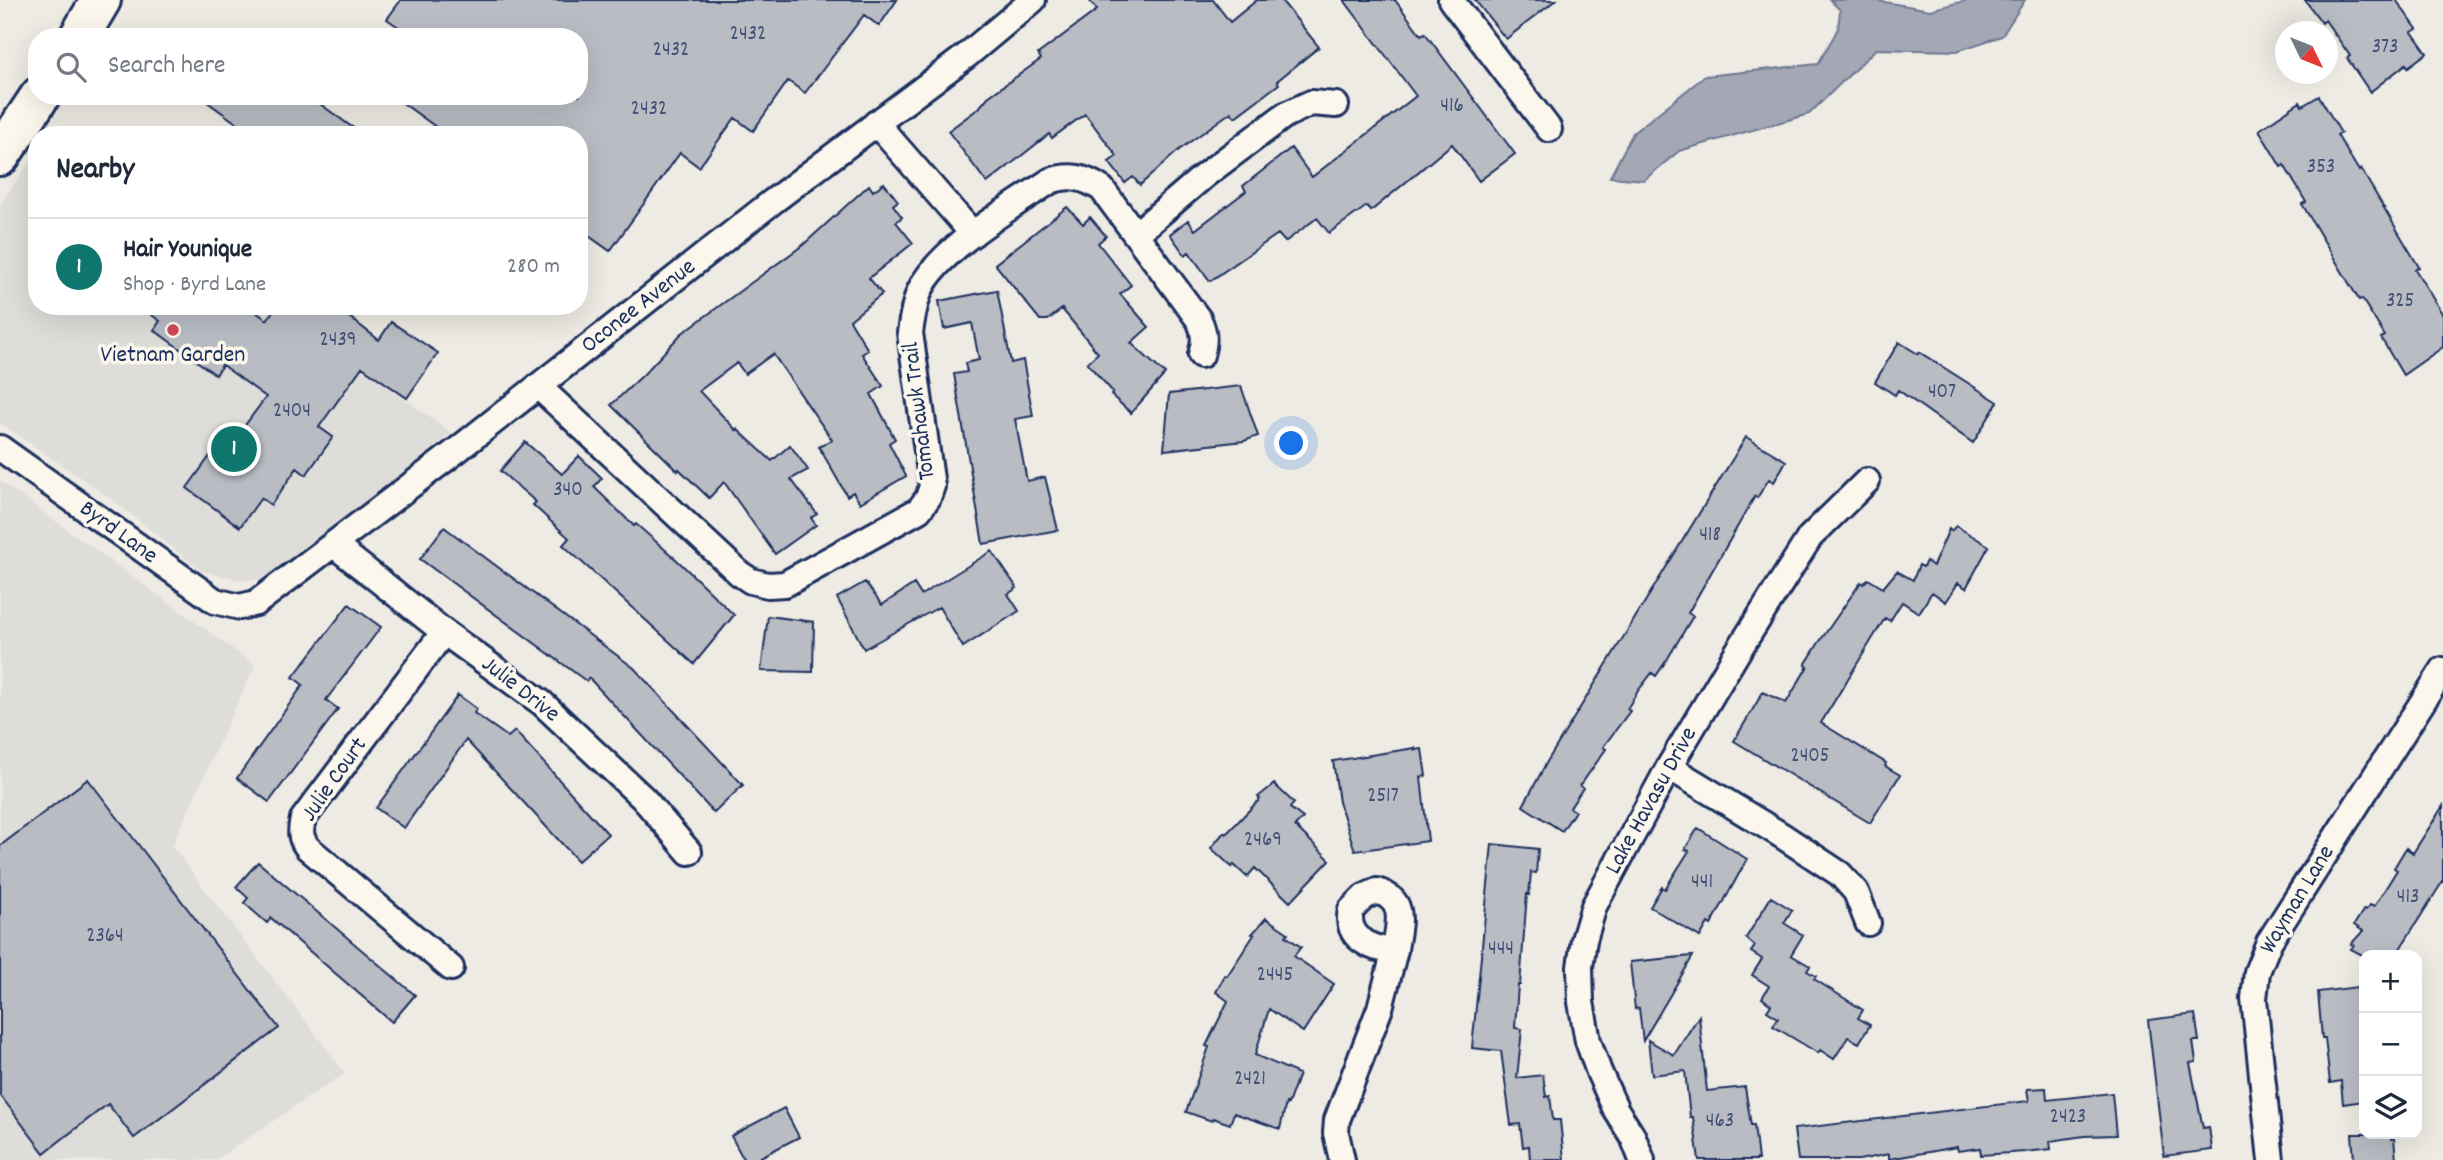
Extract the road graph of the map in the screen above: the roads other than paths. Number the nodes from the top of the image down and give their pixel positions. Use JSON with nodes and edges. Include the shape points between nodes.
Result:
{"nodes":[{"id":1,"x":102,"y":0,"type":"edge"},
{"id":2,"x":1033,"y":0,"type":"edge"},
{"id":3,"x":1451,"y":0,"type":"edge"},
{"id":4,"x":85,"y":28,"type":"edge"},
{"id":5,"x":34,"y":105,"type":"edge"},
{"id":6,"x":1336,"y":105,"type":"dead end"},
{"id":7,"x":876,"y":123,"type":"junction"},
{"id":8,"x":1549,"y":129,"type":"dead end"},
{"id":9,"x":0,"y":156,"type":"edge"},
{"id":10,"x":973,"y":234,"type":"junction"},
{"id":11,"x":1136,"y":234,"type":"junction"},
{"id":12,"x":1201,"y":355,"type":"dead end"},
{"id":13,"x":538,"y":386,"type":"junction"},
{"id":14,"x":0,"y":448,"type":"edge"},
{"id":15,"x":1867,"y":481,"type":"dead end"},
{"id":16,"x":334,"y":545,"type":"junction"},
{"id":17,"x":240,"y":607,"type":"joint"},
{"id":18,"x":444,"y":632,"type":"junction"},
{"id":19,"x":2443,"y":670,"type":"edge"},
{"id":20,"x":1669,"y":767,"type":"junction"},
{"id":21,"x":689,"y":852,"type":"dead end"},
{"id":22,"x":1868,"y":923,"type":"dead end"},
{"id":23,"x":1395,"y":950,"type":"dead end"},
{"id":24,"x":451,"y":968,"type":"dead end"},
{"id":25,"x":1342,"y":1160,"type":"edge"},
{"id":26,"x":1642,"y":1160,"type":"edge"},
{"id":27,"x":2272,"y":1160,"type":"edge"}],
"edges":[{"from":1,"to":4,"type":"main road"},
{"from":2,"to":7,"type":"street","name":"Oconee Avenue"},
{"from":3,"to":8,"type":"street"},
{"from":5,"to":9,"type":"main road"},
{"from":6,"to":11,"type":"street","via":[[1311,103],[1285,115]]},
{"from":7,"to":10,"type":"street"},
{"from":7,"to":13,"type":"street","name":"Oconee Avenue"},
{"from":10,"to":11,"type":"street","name":"Tomahawk Trail","via":[[1050,181],[1076,176],[1102,188]]},
{"from":10,"to":13,"type":"street","name":"Tomahawk Trail","via":[[934,267],[913,313],[910,333],[932,486],[928,498],[906,519],[785,584],[751,581],[739,573]]},
{"from":11,"to":12,"type":"street","name":"Tomahawk Trail","via":[[1199,320],[1205,343]]},
{"from":13,"to":16,"type":"street","name":"Oconee Avenue"},
{"from":14,"to":17,"type":"street","name":"Byrd Lane","via":[[215,601]]},
{"from":15,"to":20,"type":"street","name":"Lake Havasu Drive","via":[[1810,537]]},
{"from":16,"to":17,"type":"street","name":"Oconee Avenue","via":[[263,599]]},
{"from":16,"to":18,"type":"street","name":"Julie Drive"},
{"from":18,"to":21,"type":"street","name":"Julie Drive","via":[[542,703],[644,799]]},
{"from":18,"to":24,"type":"street","name":"Julie Court","via":[[303,819],[300,831],[308,848]]},
{"from":19,"to":27,"type":"street","name":"Wayman Lane","via":[[2269,942],[2257,972],[2254,999]]},
{"from":20,"to":22,"type":"street","via":[[1840,874],[1856,892]]},
{"from":20,"to":26,"type":"street","name":"Lake Havasu Drive","via":[[1594,906],[1580,967],[1581,1002],[1592,1052]]},
{"from":23,"to":25,"type":"street","via":[[1380,1008],[1337,1120]]}]}
